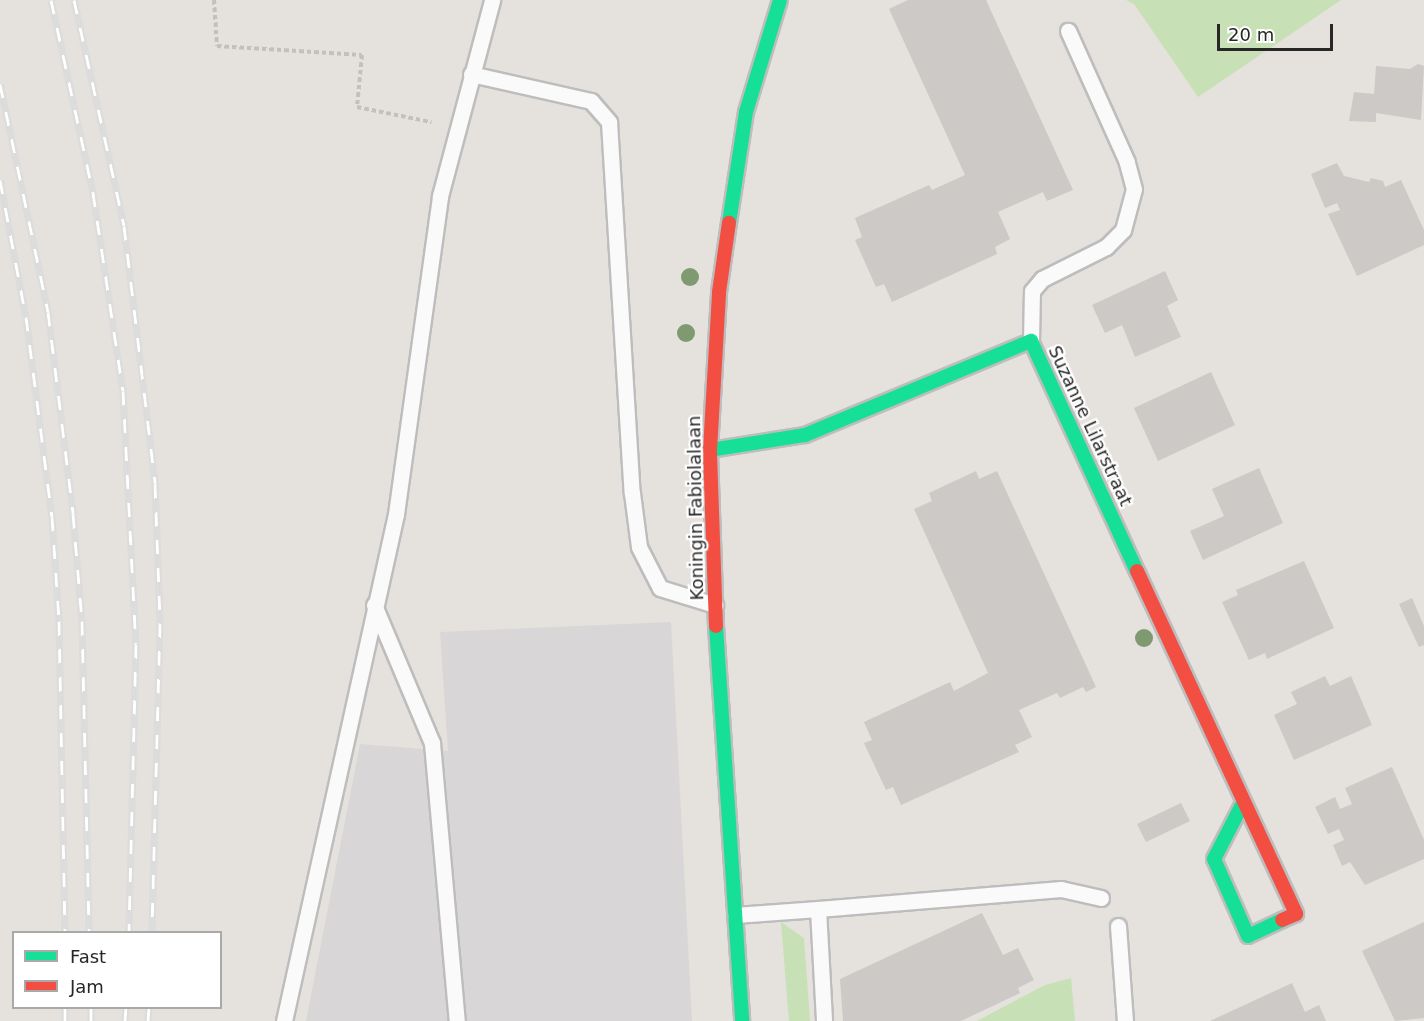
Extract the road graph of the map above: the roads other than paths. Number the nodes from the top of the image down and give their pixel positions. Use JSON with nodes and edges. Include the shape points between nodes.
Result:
{"nodes":[{"id":1,"x":492,"y":0,"type":"edge"},
{"id":2,"x":780,"y":0,"type":"edge"},
{"id":3,"x":1068,"y":30,"type":"dead end"},
{"id":4,"x":471,"y":74,"type":"junction"},
{"id":5,"x":1031,"y":341,"type":"junction"},
{"id":6,"x":710,"y":450,"type":"junction"},
{"id":7,"x":374,"y":605,"type":"junction"},
{"id":8,"x":715,"y":605,"type":"junction"},
{"id":9,"x":1243,"y":803,"type":"junction"},
{"id":10,"x":1101,"y":898,"type":"dead end"},
{"id":11,"x":818,"y":909,"type":"junction"},
{"id":12,"x":735,"y":915,"type":"junction"},
{"id":13,"x":1118,"y":926,"type":"dead end"},
{"id":14,"x":284,"y":1021,"type":"edge"},
{"id":15,"x":457,"y":1021,"type":"edge"},
{"id":16,"x":742,"y":1021,"type":"edge"},
{"id":17,"x":824,"y":1021,"type":"edge"},
{"id":18,"x":1125,"y":1021,"type":"edge"}],
"edges":[{"from":1,"to":4,"type":"lane"},
{"from":2,"to":6,"type":"street","name":"Koningin Fabiolalaan","via":[[746,112],[719,292]]},
{"from":3,"to":5,"type":"lane","via":[[1127,162],[1134,189],[1124,230],[1106,248],[1042,279],[1032,291]]},
{"from":4,"to":7,"type":"lane","via":[[440,196],[409,444]]},
{"from":4,"to":8,"type":"lane","via":[[591,100],[609,122],[632,492],[639,547],[660,588]]},
{"from":5,"to":6,"type":"street","name":"Suzanne Lilarstraat","via":[[805,435]]},
{"from":5,"to":9,"type":"street","name":"Suzanne Lilarstraat"},
{"from":6,"to":8,"type":"street","name":"Koningin Fabiolalaan"},
{"from":7,"to":14,"type":"lane"},
{"from":7,"to":15,"type":"lane","via":[[432,743]]},
{"from":8,"to":12,"type":"street","name":"Koningin Fabiolalaan"},
{"from":9,"to":9,"type":"street","name":"Suzanne Lilarstraat","via":[[1214,859],[1248,936],[1296,914]]},
{"from":10,"to":11,"type":"lane","via":[[1061,889]]},
{"from":11,"to":12,"type":"lane"},
{"from":11,"to":17,"type":"lane"},
{"from":12,"to":16,"type":"street","name":"Koningin Fabiolalaan"},
{"from":13,"to":18,"type":"lane"}]}
